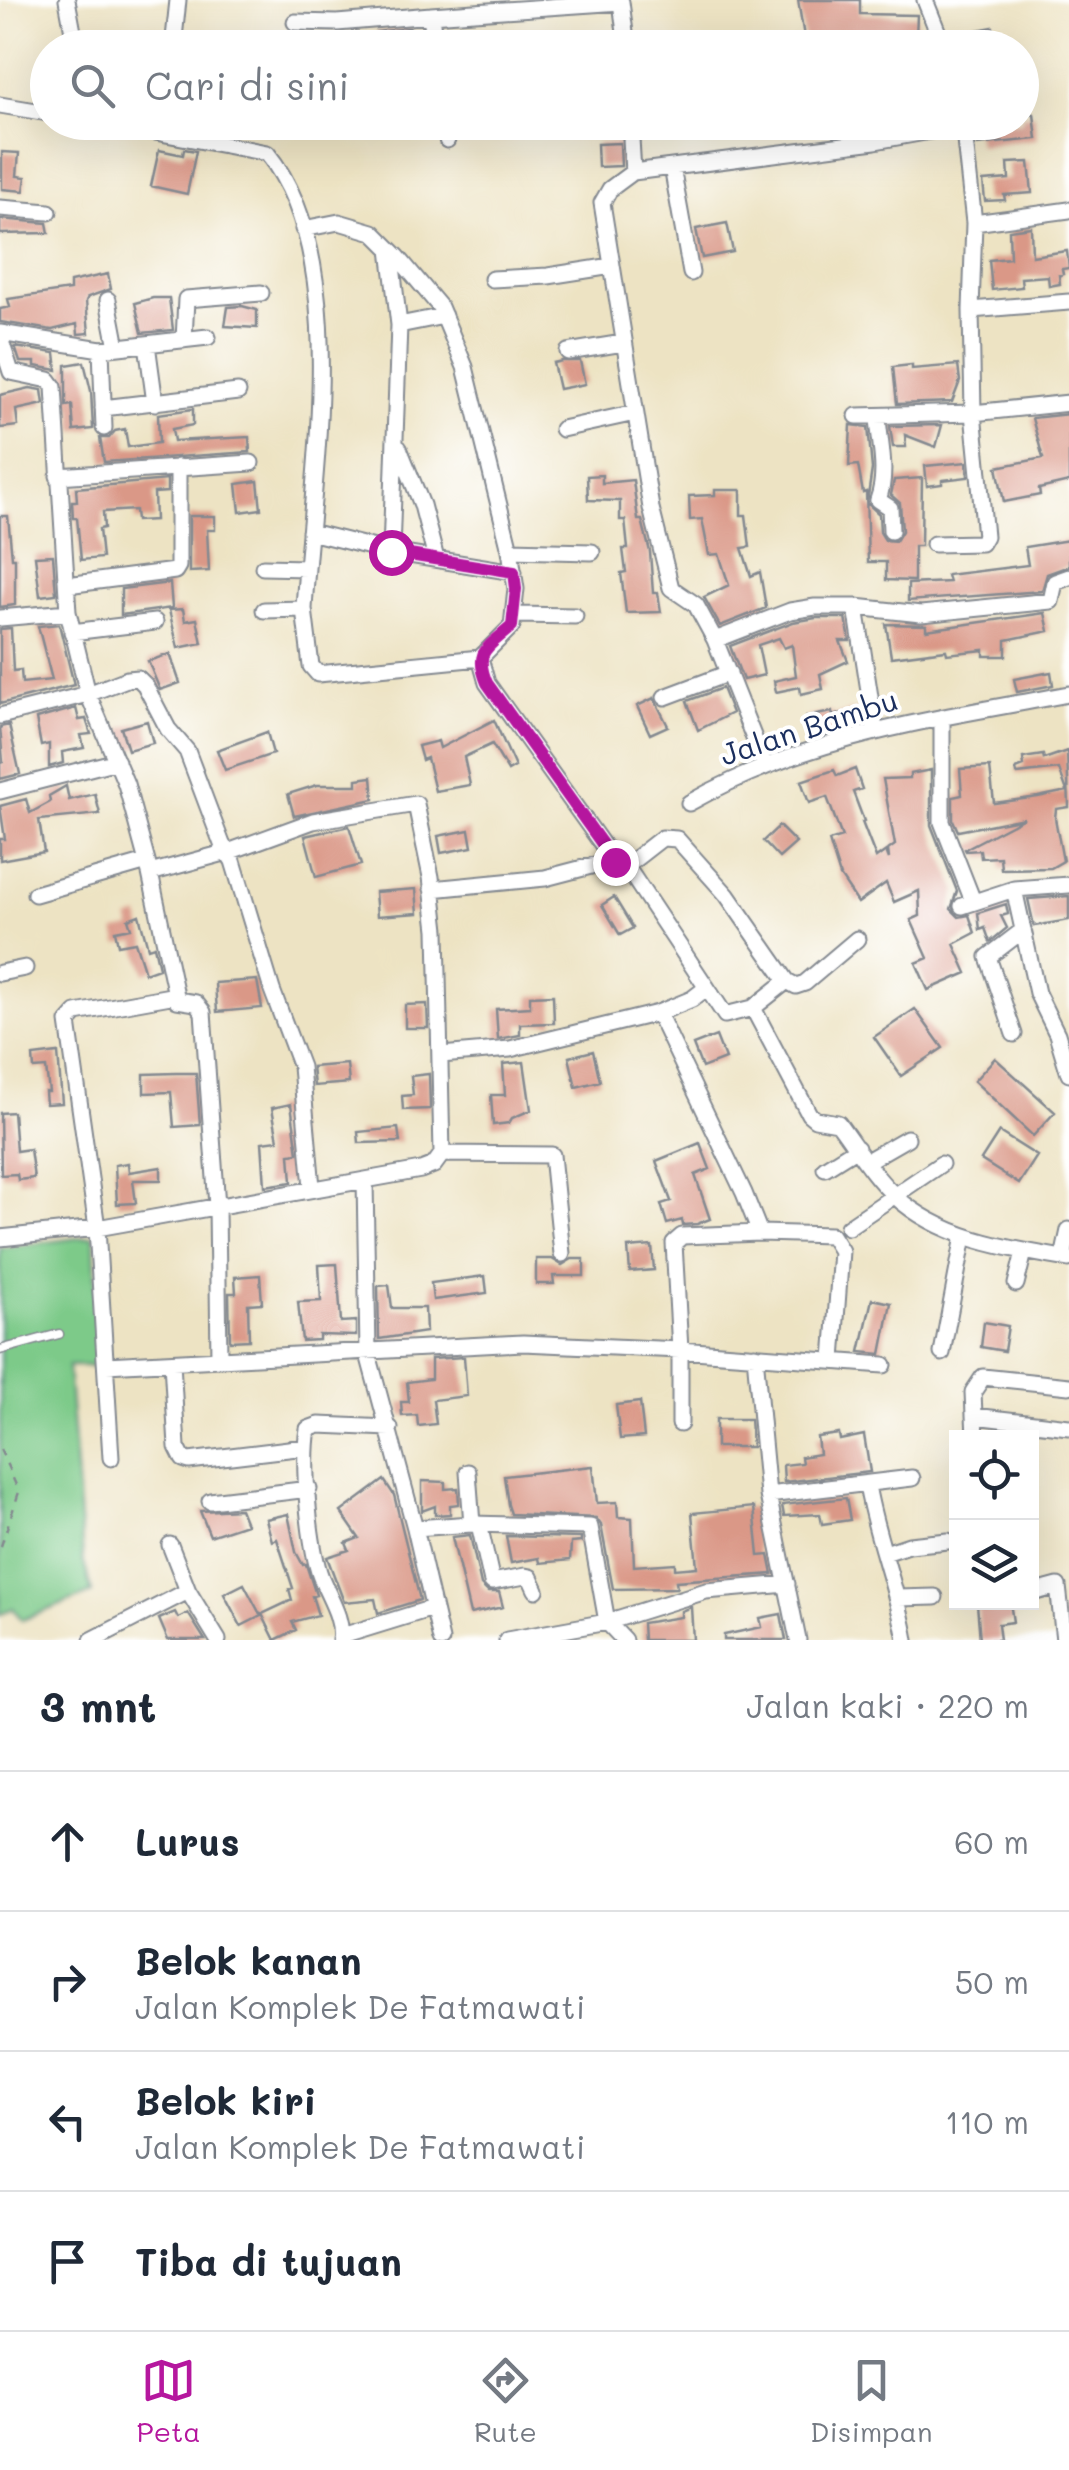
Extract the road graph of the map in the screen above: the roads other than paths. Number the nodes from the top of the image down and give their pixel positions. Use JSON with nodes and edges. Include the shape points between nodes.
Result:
{"nodes":[{"id":1,"x":67,"y":0,"type":"edge"},
{"id":2,"x":178,"y":0,"type":"edge"},
{"id":3,"x":925,"y":0,"type":"edge"},
{"id":4,"x":622,"y":1,"type":"edge"},
{"id":5,"x":431,"y":15,"type":"junction"},
{"id":6,"x":295,"y":22,"type":"dead end"},
{"id":7,"x":73,"y":30,"type":"edge"},
{"id":8,"x":174,"y":30,"type":"edge"},
{"id":9,"x":433,"y":30,"type":"edge"},
{"id":10,"x":625,"y":30,"type":"edge"},
{"id":11,"x":937,"y":30,"type":"edge"},
{"id":12,"x":0,"y":104,"type":"edge"},
{"id":13,"x":30,"y":109,"type":"edge"},
{"id":14,"x":198,"y":140,"type":"edge"},
{"id":15,"x":631,"y":140,"type":"edge"},
{"id":16,"x":880,"y":140,"type":"edge"},
{"id":17,"x":966,"y":140,"type":"edge"},
{"id":18,"x":672,"y":166,"type":"junction"},
{"id":19,"x":633,"y":172,"type":"junction"},
{"id":20,"x":0,"y":208,"type":"edge"},
{"id":21,"x":1069,"y":210,"type":"edge"},
{"id":22,"x":49,"y":212,"type":"dead end"},
{"id":23,"x":974,"y":223,"type":"junction"},
{"id":24,"x":303,"y":228,"type":"junction"},
{"id":25,"x":390,"y":249,"type":"junction"},
{"id":26,"x":612,"y":266,"type":"junction"},
{"id":27,"x":691,"y":272,"type":"dead end"},
{"id":28,"x":492,"y":279,"type":"dead end"},
{"id":29,"x":261,"y":294,"type":"dead end"},
{"id":30,"x":108,"y":300,"type":"dead end"},
{"id":31,"x":1069,"y":302,"type":"edge"},
{"id":32,"x":971,"y":310,"type":"junction"},
{"id":33,"x":444,"y":316,"type":"junction"},
{"id":34,"x":399,"y":325,"type":"junction"},
{"id":35,"x":0,"y":335,"type":"edge"},
{"id":36,"x":208,"y":337,"type":"dead end"},
{"id":37,"x":184,"y":340,"type":"junction"},
{"id":38,"x":146,"y":344,"type":"junction"},
{"id":39,"x":623,"y":344,"type":"junction"},
{"id":40,"x":109,"y":348,"type":"junction"},
{"id":41,"x":568,"y":352,"type":"dead end"},
{"id":42,"x":238,"y":392,"type":"dead end"},
{"id":43,"x":155,"y":403,"type":"junction"},
{"id":44,"x":1069,"y":404,"type":"edge"},
{"id":45,"x":103,"y":408,"type":"junction"},
{"id":46,"x":636,"y":413,"type":"junction"},
{"id":47,"x":973,"y":413,"type":"junction"},
{"id":48,"x":857,"y":416,"type":"dead end"},
{"id":49,"x":878,"y":418,"type":"junction"},
{"id":50,"x":104,"y":428,"type":"dead end"},
{"id":51,"x":562,"y":430,"type":"dead end"},
{"id":52,"x":396,"y":440,"type":"junction"},
{"id":53,"x":251,"y":463,"type":"dead end"},
{"id":54,"x":178,"y":467,"type":"junction"},
{"id":55,"x":58,"y":476,"type":"junction"},
{"id":56,"x":892,"y":531,"type":"dead end"},
{"id":57,"x":310,"y":532,"type":"junction"},
{"id":58,"x":934,"y":544,"type":"dead end"},
{"id":59,"x":510,"y":550,"type":"junction"},
{"id":60,"x":391,"y":552,"type":"junction"},
{"id":61,"x":592,"y":552,"type":"dead end"},
{"id":62,"x":436,"y":559,"type":"junction"},
{"id":63,"x":263,"y":567,"type":"dead end"},
{"id":64,"x":306,"y":568,"type":"junction"},
{"id":65,"x":514,"y":572,"type":"junction"},
{"id":66,"x":1069,"y":578,"type":"edge"},
{"id":67,"x":67,"y":585,"type":"junction"},
{"id":68,"x":856,"y":607,"type":"junction"},
{"id":69,"x":304,"y":609,"type":"junction"},
{"id":70,"x":264,"y":610,"type":"dead end"},
{"id":71,"x":68,"y":612,"type":"junction"},
{"id":72,"x":516,"y":615,"type":"junction"},
{"id":73,"x":575,"y":616,"type":"dead end"},
{"id":74,"x":0,"y":618,"type":"edge"},
{"id":75,"x":155,"y":622,"type":"dead end"},
{"id":76,"x":72,"y":632,"type":"junction"},
{"id":77,"x":715,"y":640,"type":"junction"},
{"id":78,"x":480,"y":658,"type":"junction"},
{"id":79,"x":729,"y":673,"type":"junction"},
{"id":80,"x":88,"y":694,"type":"junction"},
{"id":81,"x":1069,"y":694,"type":"edge"},
{"id":82,"x":665,"y":697,"type":"dead end"},
{"id":83,"x":0,"y":716,"type":"edge"},
{"id":84,"x":942,"y":718,"type":"junction"},
{"id":85,"x":874,"y":730,"type":"junction"},
{"id":86,"x":117,"y":761,"type":"junction"},
{"id":87,"x":765,"y":766,"type":"junction"},
{"id":88,"x":0,"y":791,"type":"edge"},
{"id":89,"x":688,"y":804,"type":"dead end"},
{"id":90,"x":228,"y":852,"type":"junction"},
{"id":91,"x":620,"y":863,"type":"junction"},
{"id":92,"x":149,"y":868,"type":"junction"},
{"id":93,"x":1069,"y":884,"type":"edge"},
{"id":94,"x":1014,"y":888,"type":"junction"},
{"id":95,"x":432,"y":889,"type":"junction"},
{"id":96,"x":35,"y":894,"type":"dead end"},
{"id":97,"x":1022,"y":931,"type":"junction"},
{"id":98,"x":857,"y":939,"type":"dead end"},
{"id":99,"x":25,"y":968,"type":"dead end"},
{"id":100,"x":0,"y":973,"type":"edge"},
{"id":101,"x":787,"y":981,"type":"junction"},
{"id":102,"x":705,"y":989,"type":"junction"},
{"id":103,"x":176,"y":996,"type":"junction"},
{"id":104,"x":753,"y":1008,"type":"junction"},
{"id":105,"x":658,"y":1013,"type":"junction"},
{"id":106,"x":1014,"y":1034,"type":"dead end"},
{"id":107,"x":1063,"y":1034,"type":"edge"},
{"id":108,"x":441,"y":1055,"type":"junction"},
{"id":109,"x":1069,"y":1074,"type":"edge"},
{"id":110,"x":907,"y":1138,"type":"dead end"},
{"id":111,"x":442,"y":1154,"type":"junction"},
{"id":112,"x":862,"y":1154,"type":"junction"},
{"id":113,"x":941,"y":1164,"type":"dead end"},
{"id":114,"x":825,"y":1168,"type":"dead end"},
{"id":115,"x":365,"y":1180,"type":"junction"},
{"id":116,"x":312,"y":1187,"type":"junction"},
{"id":117,"x":893,"y":1194,"type":"junction"},
{"id":118,"x":217,"y":1206,"type":"junction"},
{"id":119,"x":848,"y":1227,"type":"dead end"},
{"id":120,"x":97,"y":1228,"type":"junction"},
{"id":121,"x":1069,"y":1230,"type":"edge"},
{"id":122,"x":760,"y":1233,"type":"junction"},
{"id":123,"x":964,"y":1236,"type":"junction"},
{"id":124,"x":0,"y":1238,"type":"edge"},
{"id":125,"x":1024,"y":1252,"type":"junction"},
{"id":126,"x":562,"y":1254,"type":"dead end"},
{"id":127,"x":1066,"y":1258,"type":"edge"},
{"id":128,"x":1016,"y":1284,"type":"dead end"},
{"id":129,"x":59,"y":1334,"type":"dead end"},
{"id":130,"x":0,"y":1350,"type":"edge"},
{"id":131,"x":680,"y":1350,"type":"junction"},
{"id":132,"x":942,"y":1353,"type":"dead end"},
{"id":133,"x":368,"y":1354,"type":"junction"},
{"id":134,"x":755,"y":1355,"type":"junction"},
{"id":135,"x":219,"y":1359,"type":"junction"},
{"id":136,"x":833,"y":1360,"type":"junction"},
{"id":137,"x":172,"y":1362,"type":"junction"},
{"id":138,"x":884,"y":1365,"type":"dead end"},
{"id":139,"x":106,"y":1366,"type":"junction"},
{"id":140,"x":1069,"y":1386,"type":"edge"},
{"id":141,"x":974,"y":1416,"type":"junction"},
{"id":142,"x":680,"y":1424,"type":"dead end"},
{"id":143,"x":1069,"y":1427,"type":"edge"},
{"id":144,"x":390,"y":1428,"type":"junction"},
{"id":145,"x":1025,"y":1429,"type":"edge"},
{"id":146,"x":975,"y":1430,"type":"edge"},
{"id":147,"x":306,"y":1447,"type":"junction"},
{"id":148,"x":111,"y":1458,"type":"dead end"},
{"id":149,"x":468,"y":1472,"type":"dead end"},
{"id":150,"x":912,"y":1478,"type":"dead end"},
{"id":151,"x":867,"y":1485,"type":"junction"},
{"id":152,"x":309,"y":1489,"type":"junction"},
{"id":153,"x":768,"y":1495,"type":"junction"},
{"id":154,"x":210,"y":1501,"type":"dead end"},
{"id":155,"x":476,"y":1524,"type":"junction"},
{"id":156,"x":416,"y":1528,"type":"junction"},
{"id":157,"x":948,"y":1540,"type":"dead end"},
{"id":158,"x":170,"y":1545,"type":"dead end"},
{"id":159,"x":885,"y":1553,"type":"junction"},
{"id":160,"x":787,"y":1584,"type":"junction"},
{"id":161,"x":1064,"y":1586,"type":"edge"},
{"id":162,"x":536,"y":1590,"type":"dead end"},
{"id":163,"x":188,"y":1591,"type":"junction"},
{"id":164,"x":1039,"y":1591,"type":"edge"},
{"id":165,"x":935,"y":1596,"type":"dead end"},
{"id":166,"x":898,"y":1598,"type":"junction"},
{"id":167,"x":433,"y":1608,"type":"junction"},
{"id":168,"x":606,"y":1622,"type":"junction"},
{"id":169,"x":341,"y":1638,"type":"edge"},
{"id":170,"x":1066,"y":1639,"type":"edge"},
{"id":171,"x":92,"y":1640,"type":"edge"},
{"id":172,"x":218,"y":1640,"type":"edge"},
{"id":173,"x":440,"y":1640,"type":"edge"},
{"id":174,"x":507,"y":1640,"type":"edge"},
{"id":175,"x":624,"y":1640,"type":"edge"},
{"id":176,"x":798,"y":1640,"type":"edge"},
{"id":177,"x":906,"y":1640,"type":"edge"}],
"edges":[{"from":1,"to":7,"type":"street"},
{"from":2,"to":8,"type":"street"},
{"from":3,"to":11,"type":"street"},
{"from":4,"to":5,"type":"street"},
{"from":4,"to":10,"type":"street"},
{"from":5,"to":6,"type":"street"},
{"from":5,"to":9,"type":"street"},
{"from":12,"to":13,"type":"street"},
{"from":14,"to":24,"type":"street","via":[[267,153]]},
{"from":15,"to":19,"type":"street"},
{"from":16,"to":18,"type":"street"},
{"from":17,"to":23,"type":"street"},
{"from":18,"to":19,"type":"street"},
{"from":18,"to":27,"type":"street"},
{"from":19,"to":26,"type":"street","via":[[602,202]]},
{"from":20,"to":22,"type":"street"},
{"from":21,"to":23,"type":"street"},
{"from":23,"to":32,"type":"street"},
{"from":24,"to":25,"type":"street","via":[[358,225]]},
{"from":24,"to":57,"type":"street","via":[[318,288],[320,332]]},
{"from":25,"to":33,"type":"street"},
{"from":25,"to":34,"type":"street"},
{"from":26,"to":28,"type":"street"},
{"from":26,"to":39,"type":"street"},
{"from":29,"to":37,"type":"street","via":[[186,299]]},
{"from":30,"to":40,"type":"street"},
{"from":31,"to":32,"type":"street"},
{"from":32,"to":47,"type":"street"},
{"from":33,"to":34,"type":"street"},
{"from":33,"to":59,"type":"street","via":[[466,367]]},
{"from":34,"to":52,"type":"street"},
{"from":35,"to":40,"type":"street"},
{"from":35,"to":55,"type":"street","via":[[10,372],[49,380],[54,387]]},
{"from":36,"to":37,"type":"street"},
{"from":37,"to":38,"type":"street"},
{"from":38,"to":40,"type":"street"},
{"from":38,"to":43,"type":"street"},
{"from":39,"to":41,"type":"street"},
{"from":39,"to":46,"type":"street"},
{"from":40,"to":45,"type":"street"},
{"from":42,"to":43,"type":"street"},
{"from":43,"to":45,"type":"street"},
{"from":44,"to":47,"type":"street"},
{"from":45,"to":50,"type":"street"},
{"from":46,"to":51,"type":"street"},
{"from":46,"to":77,"type":"street","via":[[671,588],[696,606]]},
{"from":47,"to":49,"type":"street"},
{"from":47,"to":58,"type":"street","via":[[984,540]]},
{"from":48,"to":49,"type":"street"},
{"from":49,"to":56,"type":"street","via":[[884,457],[878,500],[890,508]]},
{"from":52,"to":60,"type":"street"},
{"from":52,"to":62,"type":"street"},
{"from":53,"to":54,"type":"street"},
{"from":54,"to":55,"type":"street"},
{"from":54,"to":67,"type":"street","via":[[175,572]]},
{"from":55,"to":67,"type":"street"},
{"from":57,"to":60,"type":"street"},
{"from":57,"to":64,"type":"street"},
{"from":59,"to":61,"type":"street"},
{"from":59,"to":65,"type":"street"},
{"from":60,"to":62,"type":"street"},
{"from":62,"to":65,"type":"street"},
{"from":63,"to":64,"type":"street"},
{"from":64,"to":69,"type":"street"},
{"from":65,"to":72,"type":"street"},
{"from":66,"to":68,"type":"street","via":[[1055,582],[1051,601],[921,614]]},
{"from":67,"to":71,"type":"street"},
{"from":68,"to":77,"type":"street","via":[[790,611]]},
{"from":68,"to":85,"type":"street"},
{"from":69,"to":70,"type":"street"},
{"from":69,"to":78,"type":"street","via":[[311,666],[318,674]]},
{"from":71,"to":74,"type":"street"},
{"from":71,"to":76,"type":"street"},
{"from":72,"to":73,"type":"street"},
{"from":72,"to":78,"type":"street"},
{"from":75,"to":76,"type":"street"},
{"from":76,"to":80,"type":"street"},
{"from":77,"to":79,"type":"street"},
{"from":78,"to":91,"type":"street","via":[[487,683]]},
{"from":79,"to":82,"type":"street"},
{"from":79,"to":87,"type":"street"},
{"from":80,"to":83,"type":"street"},
{"from":80,"to":86,"type":"street"},
{"from":80,"to":90,"type":"street","via":[[127,679],[145,685],[187,751]]},
{"from":81,"to":84,"type":"street","name":"Jalan Bambu"},
{"from":84,"to":85,"type":"street","name":"Jalan Bambu"},
{"from":84,"to":94,"type":"street","via":[[942,822],[968,903]]},
{"from":85,"to":87,"type":"street","name":"Jalan Bambu"},
{"from":86,"to":88,"type":"street"},
{"from":86,"to":92,"type":"street"},
{"from":87,"to":89,"type":"street","name":"Jalan Bambu"},
{"from":90,"to":92,"type":"street"},
{"from":90,"to":95,"type":"street","via":[[313,821],[416,804]]},
{"from":90,"to":116,"type":"street","via":[[298,1052]]},
{"from":91,"to":95,"type":"street"},
{"from":91,"to":101,"type":"street","via":[[662,838],[677,839],[727,894]]},
{"from":91,"to":102,"type":"street"},
{"from":92,"to":96,"type":"street"},
{"from":92,"to":103,"type":"street"},
{"from":93,"to":94,"type":"street"},
{"from":94,"to":97,"type":"street"},
{"from":95,"to":108,"type":"street"},
{"from":97,"to":106,"type":"street","via":[[988,957]]},
{"from":97,"to":107,"type":"street","via":[[1036,993]]},
{"from":98,"to":101,"type":"street","via":[[805,983]]},
{"from":99,"to":100,"type":"street"},
{"from":101,"to":104,"type":"street"},
{"from":102,"to":104,"type":"street","via":[[726,1016]]},
{"from":102,"to":105,"type":"street"},
{"from":103,"to":118,"type":"street","via":[[203,1012]]},
{"from":103,"to":120,"type":"street","via":[[76,1014],[68,1022]]},
{"from":104,"to":112,"type":"street","via":[[810,1114],[838,1123]]},
{"from":105,"to":108,"type":"street","via":[[510,1049]]},
{"from":105,"to":122,"type":"street"},
{"from":107,"to":109,"type":"street"},
{"from":108,"to":111,"type":"street"},
{"from":110,"to":112,"type":"street"},
{"from":111,"to":115,"type":"street","via":[[420,1170]]},
{"from":111,"to":126,"type":"street","via":[[552,1156]]},
{"from":112,"to":114,"type":"street"},
{"from":112,"to":117,"type":"street"},
{"from":113,"to":117,"type":"street"},
{"from":115,"to":116,"type":"street"},
{"from":115,"to":133,"type":"street"},
{"from":116,"to":118,"type":"street"},
{"from":117,"to":119,"type":"street"},
{"from":117,"to":123,"type":"street"},
{"from":118,"to":120,"type":"street"},
{"from":118,"to":135,"type":"street"},
{"from":120,"to":124,"type":"street"},
{"from":120,"to":139,"type":"street"},
{"from":121,"to":127,"type":"street"},
{"from":122,"to":131,"type":"street","via":[[676,1239]]},
{"from":122,"to":136,"type":"street","via":[[820,1233],[837,1242]]},
{"from":123,"to":125,"type":"street"},
{"from":123,"to":132,"type":"street"},
{"from":125,"to":127,"type":"street"},
{"from":125,"to":128,"type":"street"},
{"from":129,"to":130,"type":"lane"},
{"from":131,"to":133,"type":"street","via":[[523,1343]]},
{"from":131,"to":134,"type":"street"},
{"from":131,"to":142,"type":"street"},
{"from":133,"to":135,"type":"street"},
{"from":133,"to":144,"type":"street"},
{"from":134,"to":136,"type":"street"},
{"from":134,"to":153,"type":"street"},
{"from":135,"to":137,"type":"street"},
{"from":136,"to":138,"type":"street"},
{"from":137,"to":139,"type":"street"},
{"from":137,"to":147,"type":"street","via":[[176,1447],[183,1459]]},
{"from":139,"to":148,"type":"street"},
{"from":140,"to":141,"type":"street","via":[[983,1377],[973,1392]]},
{"from":141,"to":145,"type":"street"},
{"from":141,"to":146,"type":"street"},
{"from":143,"to":145,"type":"street"},
{"from":144,"to":147,"type":"street","via":[[312,1426]]},
{"from":144,"to":156,"type":"street"},
{"from":147,"to":152,"type":"street"},
{"from":149,"to":155,"type":"street"},
{"from":150,"to":151,"type":"street"},
{"from":151,"to":153,"type":"street"},
{"from":151,"to":159,"type":"street"},
{"from":152,"to":154,"type":"street"},
{"from":152,"to":169,"type":"street","via":[[316,1558]]},
{"from":153,"to":160,"type":"street"},
{"from":155,"to":156,"type":"street"},
{"from":155,"to":162,"type":"street","via":[[491,1581],[530,1577]]},
{"from":155,"to":168,"type":"street","via":[[590,1527]]},
{"from":156,"to":167,"type":"street"},
{"from":157,"to":159,"type":"street"},
{"from":158,"to":163,"type":"street"},
{"from":159,"to":166,"type":"street"},
{"from":160,"to":168,"type":"street","via":[[706,1591]]},
{"from":160,"to":176,"type":"street"},
{"from":161,"to":164,"type":"street"},
{"from":161,"to":170,"type":"street"},
{"from":163,"to":171,"type":"street"},
{"from":163,"to":172,"type":"street"},
{"from":165,"to":166,"type":"street"},
{"from":166,"to":177,"type":"street"},
{"from":167,"to":169,"type":"street"},
{"from":167,"to":173,"type":"street"},
{"from":168,"to":174,"type":"street"},
{"from":168,"to":175,"type":"street"}]}
